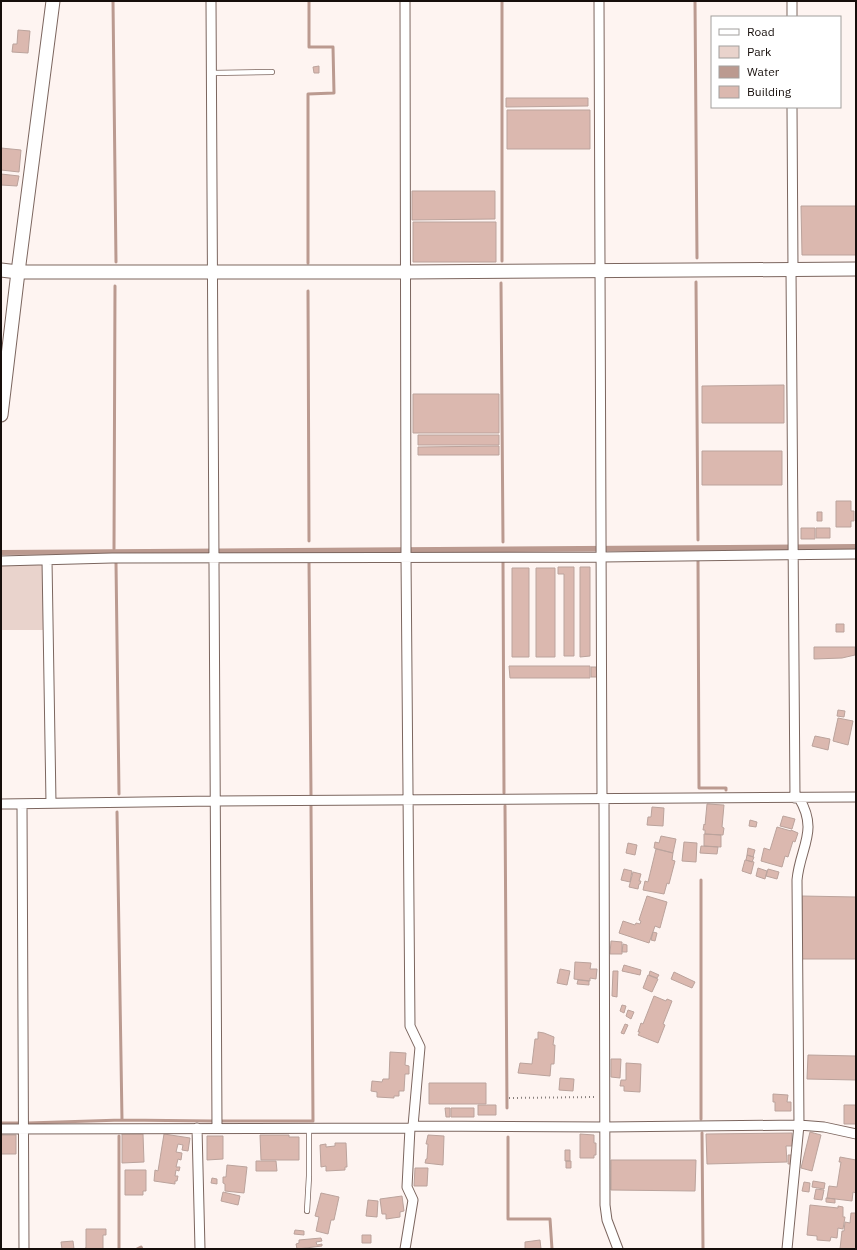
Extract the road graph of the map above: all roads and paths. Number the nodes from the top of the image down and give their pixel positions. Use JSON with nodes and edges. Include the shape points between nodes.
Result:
{"nodes":[{"id":1,"x":53,"y":1,"type":"edge"},
{"id":2,"x":211,"y":1,"type":"edge"},
{"id":3,"x":405,"y":1,"type":"edge"},
{"id":4,"x":599,"y":1,"type":"edge"},
{"id":5,"x":792,"y":1,"type":"edge"},
{"id":6,"x":792,"y":16,"type":"edge"},
{"id":7,"x":272,"y":72,"type":"dead end"},
{"id":8,"x":211,"y":73,"type":"junction"},
{"id":9,"x":792,"y":108,"type":"edge"},
{"id":10,"x":856,"y":269,"type":"edge"},
{"id":11,"x":1,"y":270,"type":"edge"},
{"id":12,"x":792,"y":270,"type":"junction"},
{"id":13,"x":212,"y":271,"type":"junction"},
{"id":14,"x":600,"y":271,"type":"junction"},
{"id":15,"x":18,"y":272,"type":"junction"},
{"id":16,"x":405,"y":272,"type":"junction"},
{"id":17,"x":1,"y":415,"type":"edge"},
{"id":18,"x":793,"y":549,"type":"junction"},
{"id":19,"x":602,"y":551,"type":"junction"},
{"id":20,"x":406,"y":552,"type":"junction"},
{"id":21,"x":213,"y":554,"type":"junction"},
{"id":22,"x":856,"y":554,"type":"edge"},
{"id":23,"x":47,"y":560,"type":"junction"},
{"id":24,"x":1,"y":561,"type":"edge"},
{"id":25,"x":856,"y":797,"type":"edge"},
{"id":26,"x":797,"y":798,"type":"junction"},
{"id":27,"x":603,"y":799,"type":"junction"},
{"id":28,"x":215,"y":801,"type":"junction"},
{"id":29,"x":409,"y":801,"type":"junction"},
{"id":30,"x":51,"y":803,"type":"junction"},
{"id":31,"x":1,"y":804,"type":"edge"},
{"id":32,"x":22,"y":804,"type":"junction"},
{"id":33,"x":605,"y":1097,"type":"junction"},
{"id":34,"x":509,"y":1098,"type":"dead end"},
{"id":35,"x":799,"y":1125,"type":"junction"},
{"id":36,"x":411,"y":1127,"type":"junction"},
{"id":37,"x":605,"y":1127,"type":"junction"},
{"id":38,"x":197,"y":1128,"type":"junction"},
{"id":39,"x":217,"y":1128,"type":"junction"},
{"id":40,"x":1,"y":1129,"type":"edge"},
{"id":41,"x":22,"y":1129,"type":"junction"},
{"id":42,"x":309,"y":1129,"type":"junction"},
{"id":43,"x":856,"y":1134,"type":"edge"},
{"id":44,"x":306,"y":1211,"type":"dead end"},
{"id":45,"x":24,"y":1249,"type":"edge"},
{"id":46,"x":200,"y":1249,"type":"edge"},
{"id":47,"x":405,"y":1249,"type":"edge"},
{"id":48,"x":618,"y":1249,"type":"edge"},
{"id":49,"x":787,"y":1249,"type":"edge"}],
"edges":[{"from":1,"to":15,"type":"street"},
{"from":2,"to":8,"type":"street"},
{"from":3,"to":16,"type":"street"},
{"from":4,"to":14,"type":"street"},
{"from":5,"to":6,"type":"street"},
{"from":7,"to":8,"type":"lane"},
{"from":8,"to":13,"type":"street"},
{"from":9,"to":12,"type":"street"},
{"from":10,"to":12,"type":"street"},
{"from":11,"to":15,"type":"street"},
{"from":12,"to":14,"type":"street"},
{"from":12,"to":18,"type":"street"},
{"from":13,"to":15,"type":"street"},
{"from":13,"to":16,"type":"street"},
{"from":13,"to":21,"type":"street"},
{"from":14,"to":16,"type":"street"},
{"from":14,"to":19,"type":"street"},
{"from":15,"to":17,"type":"street"},
{"from":16,"to":20,"type":"street"},
{"from":18,"to":19,"type":"street"},
{"from":18,"to":22,"type":"street"},
{"from":18,"to":26,"type":"street"},
{"from":19,"to":20,"type":"street"},
{"from":19,"to":27,"type":"street"},
{"from":20,"to":21,"type":"street"},
{"from":20,"to":29,"type":"street"},
{"from":21,"to":23,"type":"street"},
{"from":21,"to":28,"type":"street"},
{"from":23,"to":24,"type":"street"},
{"from":23,"to":30,"type":"street"},
{"from":25,"to":26,"type":"street"},
{"from":26,"to":27,"type":"street"},
{"from":26,"to":35,"type":"street","via":[[806,811],[808,829],[797,880]]},
{"from":27,"to":29,"type":"street"},
{"from":27,"to":33,"type":"street"},
{"from":28,"to":29,"type":"street"},
{"from":28,"to":30,"type":"street"},
{"from":28,"to":39,"type":"street"},
{"from":29,"to":36,"type":"street","via":[[410,1026],[420,1047]]},
{"from":30,"to":32,"type":"street"},
{"from":31,"to":32,"type":"street"},
{"from":32,"to":41,"type":"street"},
{"from":33,"to":34,"type":"path"},
{"from":33,"to":37,"type":"street"},
{"from":35,"to":37,"type":"street"},
{"from":35,"to":43,"type":"street"},
{"from":35,"to":49,"type":"street"},
{"from":36,"to":37,"type":"street"},
{"from":36,"to":42,"type":"street"},
{"from":36,"to":47,"type":"street","via":[[407,1187],[413,1200]]},
{"from":37,"to":48,"type":"street","via":[[605,1205],[607,1220]]},
{"from":38,"to":39,"type":"street"},
{"from":38,"to":41,"type":"street"},
{"from":38,"to":46,"type":"street"},
{"from":39,"to":42,"type":"street"},
{"from":40,"to":41,"type":"street"},
{"from":41,"to":45,"type":"street"},
{"from":42,"to":44,"type":"lane","via":[[310,1176]]}]}
